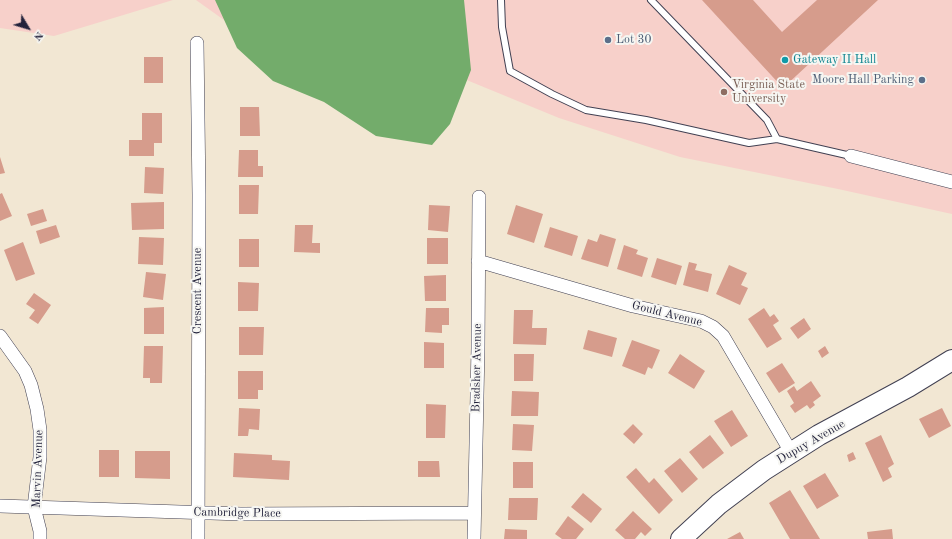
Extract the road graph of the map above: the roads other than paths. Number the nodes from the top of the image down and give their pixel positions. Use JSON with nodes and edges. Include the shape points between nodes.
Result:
{"nodes":[{"id":1,"x":501,"y":0,"type":"edge"},
{"id":2,"x":651,"y":0,"type":"edge"},
{"id":3,"x":197,"y":43,"type":"dead end"},
{"id":4,"x":777,"y":139,"type":"junction"},
{"id":5,"x":851,"y":156,"type":"joint"},
{"id":6,"x":952,"y":182,"type":"edge"},
{"id":7,"x":479,"y":197,"type":"dead end"},
{"id":8,"x":478,"y":261,"type":"junction"},
{"id":9,"x":0,"y":336,"type":"edge"},
{"id":10,"x":952,"y":360,"type":"edge"},
{"id":11,"x":790,"y":452,"type":"junction"},
{"id":12,"x":0,"y":506,"type":"edge"},
{"id":13,"x":34,"y":507,"type":"junction"},
{"id":14,"x":198,"y":513,"type":"junction"},
{"id":15,"x":474,"y":513,"type":"junction"},
{"id":16,"x":40,"y":539,"type":"edge"},
{"id":17,"x":198,"y":539,"type":"edge"},
{"id":18,"x":474,"y":539,"type":"edge"},
{"id":19,"x":681,"y":539,"type":"edge"}],
"edges":[{"from":1,"to":4,"type":"lane","via":[[502,27],[510,71],[546,91],[586,110],[646,120],[749,143]]},
{"from":2,"to":4,"type":"lane","via":[[767,120]]},
{"from":3,"to":14,"type":"street","name":"Crescent Avenue"},
{"from":4,"to":5,"type":"lane"},
{"from":5,"to":6,"type":"street"},
{"from":7,"to":8,"type":"street","name":"Bradsher Avenue"},
{"from":8,"to":11,"type":"street","name":"Gould Avenue","via":[[633,306],[701,321],[713,327],[722,336]]},
{"from":8,"to":15,"type":"street","name":"Bradsher Avenue"},
{"from":9,"to":13,"type":"street","name":"Marvin Avenue","via":[[25,371],[37,408],[40,457]]},
{"from":10,"to":11,"type":"main road","name":"Dupuy Avenue"},
{"from":11,"to":19,"type":"main road","name":"Dupuy Avenue","via":[[738,488]]},
{"from":12,"to":13,"type":"street","name":"Cambridge Place"},
{"from":13,"to":14,"type":"street","name":"Cambridge Place"},
{"from":13,"to":16,"type":"street","name":"Marvin Avenue"},
{"from":14,"to":15,"type":"street","name":"Cambridge Place"},
{"from":14,"to":17,"type":"street","name":"Crescent Avenue"},
{"from":15,"to":18,"type":"street","name":"Bradsher Avenue"}]}
